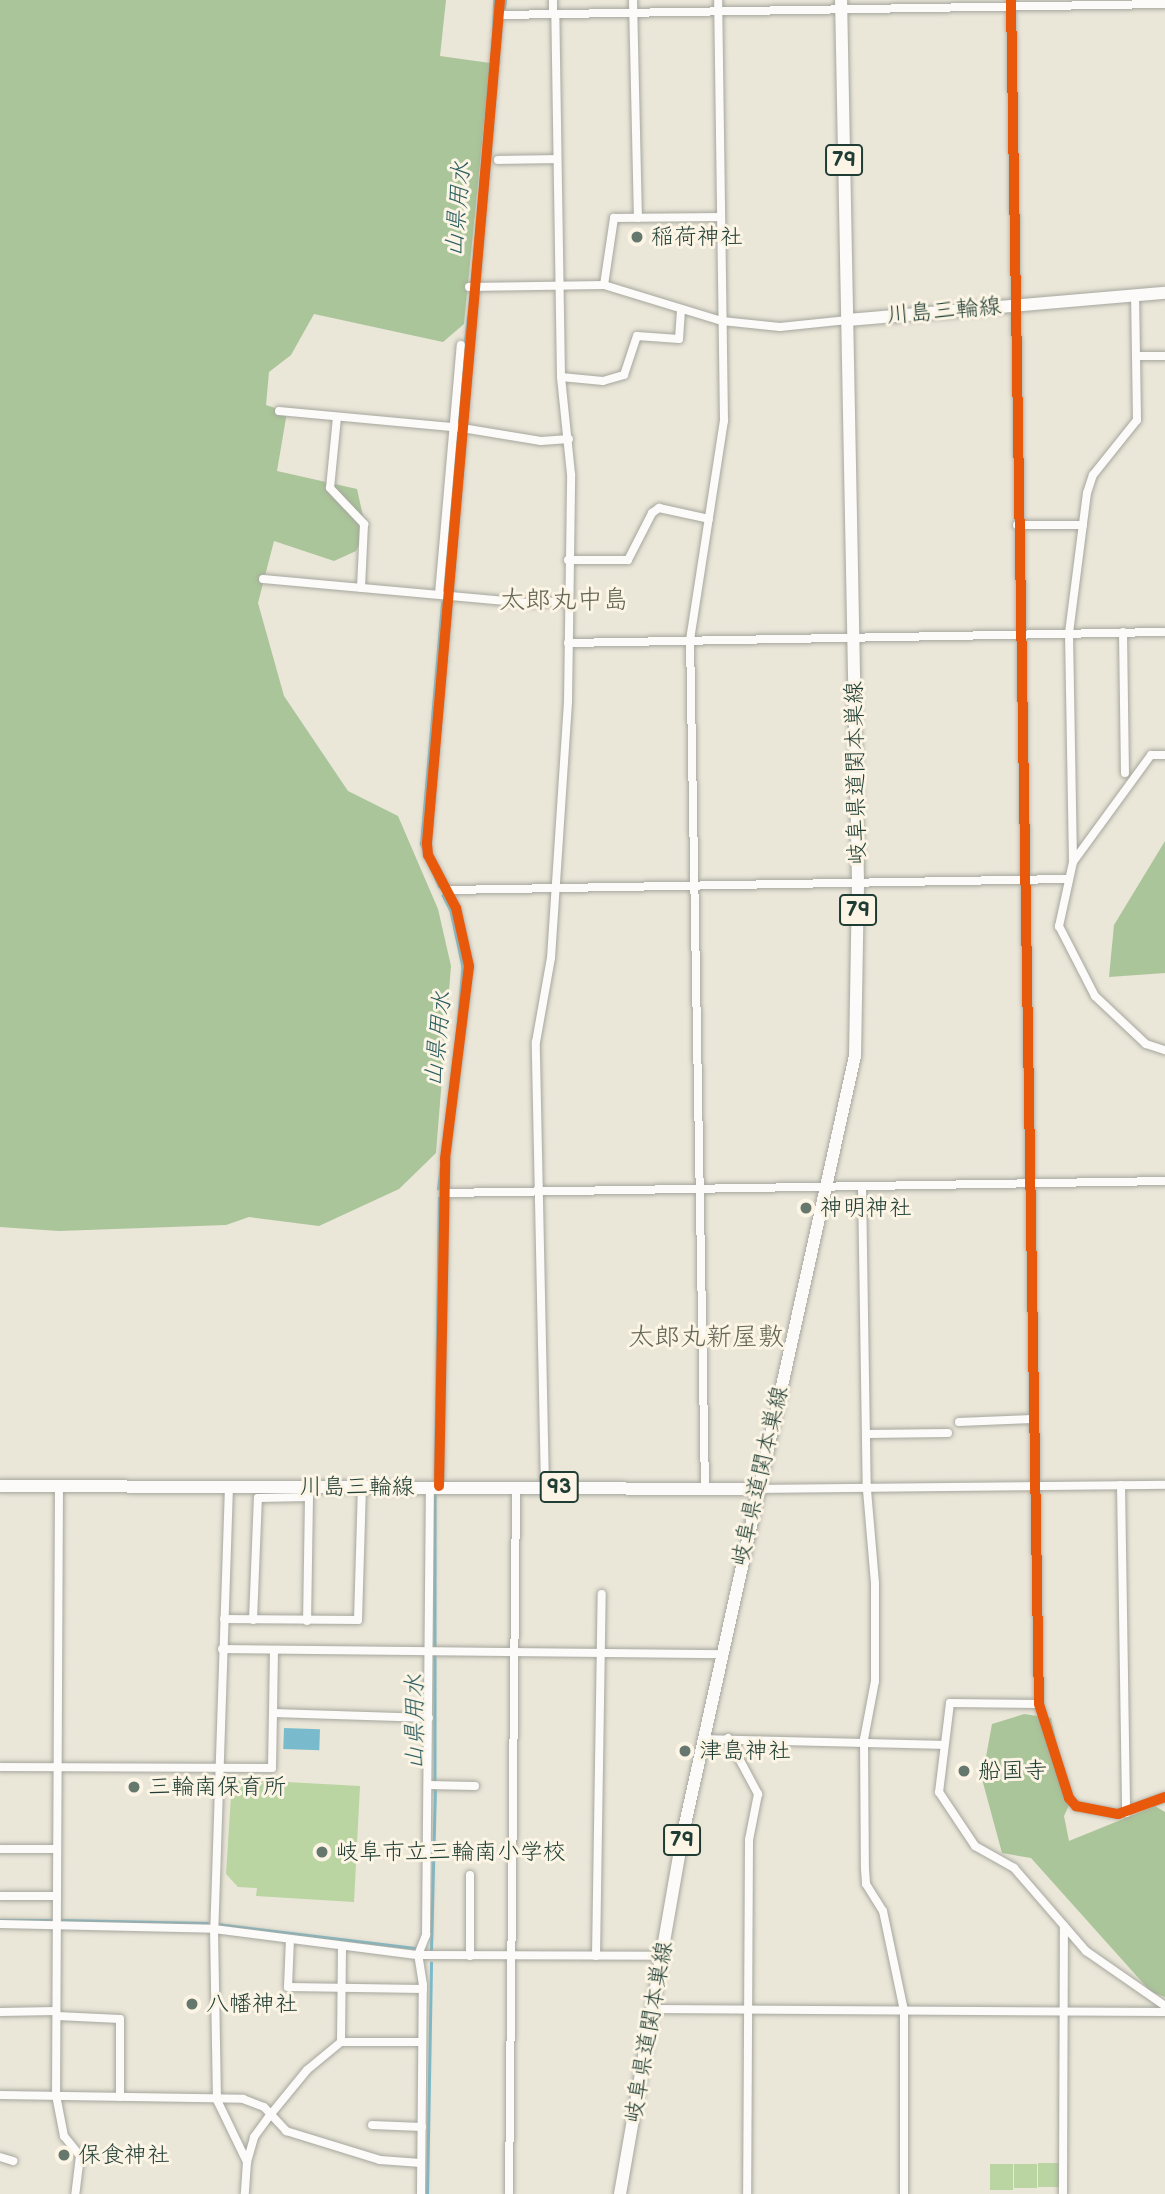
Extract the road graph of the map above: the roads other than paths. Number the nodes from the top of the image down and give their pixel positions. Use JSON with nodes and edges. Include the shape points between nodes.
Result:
{"nodes":[{"id":1,"x":500,"y":0,"type":"edge"},
{"id":2,"x":553,"y":0,"type":"edge"},
{"id":3,"x":633,"y":0,"type":"edge"},
{"id":4,"x":718,"y":0,"type":"edge"},
{"id":5,"x":1011,"y":4,"type":"edge"},
{"id":6,"x":1165,"y":4,"type":"edge"},
{"id":7,"x":841,"y":5,"type":"edge"},
{"id":8,"x":936,"y":5,"type":"edge"},
{"id":9,"x":719,"y":12,"type":"junction"},
{"id":10,"x":634,"y":13,"type":"junction"},
{"id":11,"x":554,"y":14,"type":"junction"},
{"id":12,"x":499,"y":15,"type":"junction"},
{"id":13,"x":557,"y":159,"type":"junction"},
{"id":14,"x":498,"y":160,"type":"dead end"},
{"id":15,"x":721,"y":217,"type":"junction"},
{"id":16,"x":638,"y":218,"type":"junction"},
{"id":17,"x":604,"y":285,"type":"junction"},
{"id":18,"x":559,"y":286,"type":"junction"},
{"id":19,"x":472,"y":287,"type":"junction"},
{"id":20,"x":1165,"y":293,"type":"edge"},
{"id":21,"x":1135,"y":296,"type":"junction"},
{"id":22,"x":1014,"y":305,"type":"junction"},
{"id":23,"x":681,"y":311,"type":"junction"},
{"id":24,"x":848,"y":320,"type":"junction"},
{"id":25,"x":722,"y":321,"type":"junction"},
{"id":26,"x":461,"y":345,"type":"dead end"},
{"id":27,"x":1138,"y":356,"type":"junction"},
{"id":28,"x":1165,"y":356,"type":"edge"},
{"id":29,"x":561,"y":377,"type":"junction"},
{"id":30,"x":279,"y":411,"type":"dead end"},
{"id":31,"x":337,"y":417,"type":"junction"},
{"id":32,"x":458,"y":427,"type":"junction"},
{"id":33,"x":569,"y":439,"type":"junction"},
{"id":34,"x":709,"y":519,"type":"junction"},
{"id":35,"x":1017,"y":525,"type":"junction"},
{"id":36,"x":1083,"y":525,"type":"junction"},
{"id":37,"x":568,"y":560,"type":"junction"},
{"id":38,"x":263,"y":579,"type":"dead end"},
{"id":39,"x":361,"y":588,"type":"junction"},
{"id":40,"x":443,"y":595,"type":"junction"},
{"id":41,"x":568,"y":601,"type":"junction"},
{"id":42,"x":1123,"y":632,"type":"junction"},
{"id":43,"x":1165,"y":632,"type":"edge"},
{"id":44,"x":1069,"y":633,"type":"junction"},
{"id":45,"x":1019,"y":634,"type":"junction"},
{"id":46,"x":853,"y":638,"type":"junction"},
{"id":47,"x":690,"y":640,"type":"junction"},
{"id":48,"x":568,"y":643,"type":"junction"},
{"id":49,"x":1165,"y":754,"type":"edge"},
{"id":50,"x":1125,"y":773,"type":"dead end"},
{"id":51,"x":1073,"y":862,"type":"junction"},
{"id":52,"x":1024,"y":880,"type":"junction"},
{"id":53,"x":1067,"y":880,"type":"junction"},
{"id":54,"x":858,"y":882,"type":"junction"},
{"id":55,"x":695,"y":887,"type":"junction"},
{"id":56,"x":556,"y":889,"type":"junction"},
{"id":57,"x":448,"y":890,"type":"junction"},
{"id":58,"x":1165,"y":1050,"type":"edge"},
{"id":59,"x":1165,"y":1181,"type":"edge"},
{"id":60,"x":1029,"y":1184,"type":"junction"},
{"id":61,"x":829,"y":1186,"type":"junction"},
{"id":62,"x":862,"y":1186,"type":"junction"},
{"id":63,"x":700,"y":1189,"type":"junction"},
{"id":64,"x":444,"y":1193,"type":"junction"},
{"id":65,"x":540,"y":1194,"type":"junction"},
{"id":66,"x":1032,"y":1419,"type":"junction"},
{"id":67,"x":959,"y":1422,"type":"dead end"},
{"id":68,"x":948,"y":1433,"type":"dead end"},
{"id":69,"x":866,"y":1434,"type":"junction"},
{"id":70,"x":59,"y":1485,"type":"junction"},
{"id":71,"x":1121,"y":1485,"type":"junction"},
{"id":72,"x":1165,"y":1485,"type":"edge"},
{"id":73,"x":0,"y":1486,"type":"edge"},
{"id":74,"x":229,"y":1486,"type":"junction"},
{"id":75,"x":362,"y":1487,"type":"junction"},
{"id":76,"x":434,"y":1487,"type":"junction"},
{"id":77,"x":545,"y":1487,"type":"junction"},
{"id":78,"x":1033,"y":1487,"type":"junction"},
{"id":79,"x":516,"y":1488,"type":"junction"},
{"id":80,"x":705,"y":1489,"type":"junction"},
{"id":81,"x":756,"y":1489,"type":"junction"},
{"id":82,"x":867,"y":1490,"type":"junction"},
{"id":83,"x":601,"y":1594,"type":"dead end"},
{"id":84,"x":224,"y":1619,"type":"junction"},
{"id":85,"x":253,"y":1620,"type":"junction"},
{"id":86,"x":307,"y":1621,"type":"junction"},
{"id":87,"x":222,"y":1650,"type":"junction"},
{"id":88,"x":274,"y":1650,"type":"junction"},
{"id":89,"x":434,"y":1651,"type":"junction"},
{"id":90,"x":601,"y":1651,"type":"junction"},
{"id":91,"x":517,"y":1653,"type":"junction"},
{"id":92,"x":721,"y":1654,"type":"junction"},
{"id":93,"x":1039,"y":1704,"type":"junction"},
{"id":94,"x":273,"y":1713,"type":"junction"},
{"id":95,"x":429,"y":1718,"type":"junction"},
{"id":96,"x":728,"y":1738,"type":"junction"},
{"id":97,"x":703,"y":1739,"type":"junction"},
{"id":98,"x":864,"y":1740,"type":"junction"},
{"id":99,"x":944,"y":1745,"type":"junction"},
{"id":100,"x":219,"y":1766,"type":"junction"},
{"id":101,"x":0,"y":1768,"type":"edge"},
{"id":102,"x":58,"y":1768,"type":"junction"},
{"id":103,"x":428,"y":1786,"type":"junction"},
{"id":104,"x":475,"y":1786,"type":"dead end"},
{"id":105,"x":1165,"y":1797,"type":"edge"},
{"id":106,"x":1126,"y":1813,"type":"junction"},
{"id":107,"x":0,"y":1849,"type":"edge"},
{"id":108,"x":57,"y":1849,"type":"junction"},
{"id":109,"x":470,"y":1875,"type":"dead end"},
{"id":110,"x":0,"y":1896,"type":"edge"},
{"id":111,"x":57,"y":1896,"type":"junction"},
{"id":112,"x":0,"y":1923,"type":"edge"},
{"id":113,"x":57,"y":1924,"type":"junction"},
{"id":114,"x":1064,"y":1926,"type":"junction"},
{"id":115,"x":215,"y":1929,"type":"junction"},
{"id":116,"x":290,"y":1939,"type":"junction"},
{"id":117,"x":342,"y":1947,"type":"junction"},
{"id":118,"x":418,"y":1955,"type":"junction"},
{"id":119,"x":470,"y":1956,"type":"junction"},
{"id":120,"x":511,"y":1956,"type":"junction"},
{"id":121,"x":596,"y":1956,"type":"junction"},
{"id":122,"x":664,"y":1956,"type":"junction"},
{"id":123,"x":342,"y":1988,"type":"junction"},
{"id":124,"x":423,"y":1989,"type":"junction"},
{"id":125,"x":1165,"y":2006,"type":"edge"},
{"id":126,"x":653,"y":2009,"type":"junction"},
{"id":127,"x":746,"y":2011,"type":"junction"},
{"id":128,"x":904,"y":2011,"type":"junction"},
{"id":129,"x":1063,"y":2011,"type":"junction"},
{"id":130,"x":0,"y":2012,"type":"edge"},
{"id":131,"x":1165,"y":2012,"type":"edge"},
{"id":132,"x":56,"y":2014,"type":"junction"},
{"id":133,"x":341,"y":2042,"type":"junction"},
{"id":134,"x":422,"y":2042,"type":"junction"},
{"id":135,"x":0,"y":2095,"type":"edge"},
{"id":136,"x":56,"y":2095,"type":"junction"},
{"id":137,"x":120,"y":2097,"type":"junction"},
{"id":138,"x":217,"y":2100,"type":"junction"},
{"id":139,"x":271,"y":2114,"type":"junction"},
{"id":140,"x":372,"y":2125,"type":"dead end"},
{"id":141,"x":422,"y":2127,"type":"junction"},
{"id":142,"x":0,"y":2157,"type":"edge"},
{"id":143,"x":13,"y":2161,"type":"dead end"},
{"id":144,"x":247,"y":2162,"type":"junction"},
{"id":145,"x":421,"y":2163,"type":"junction"},
{"id":146,"x":75,"y":2194,"type":"edge"},
{"id":147,"x":245,"y":2194,"type":"edge"},
{"id":148,"x":421,"y":2194,"type":"edge"},
{"id":149,"x":509,"y":2194,"type":"edge"},
{"id":150,"x":620,"y":2194,"type":"edge"},
{"id":151,"x":747,"y":2194,"type":"edge"},
{"id":152,"x":904,"y":2194,"type":"edge"},
{"id":153,"x":1063,"y":2194,"type":"edge"}],
"edges":[{"from":1,"to":12,"type":"street"},
{"from":2,"to":11,"type":"street"},
{"from":3,"to":10,"type":"street"},
{"from":4,"to":9,"type":"street"},
{"from":5,"to":6,"type":"street"},
{"from":5,"to":8,"type":"street"},
{"from":5,"to":22,"type":"street"},
{"from":7,"to":8,"type":"street"},
{"from":7,"to":9,"type":"street"},
{"from":7,"to":24,"type":"main road","name":"岐阜県道関本巣線","number":"79"},
{"from":9,"to":10,"type":"street"},
{"from":9,"to":15,"type":"street"},
{"from":10,"to":11,"type":"street"},
{"from":10,"to":16,"type":"street"},
{"from":11,"to":12,"type":"street"},
{"from":11,"to":13,"type":"street"},
{"from":12,"to":19,"type":"street"},
{"from":13,"to":14,"type":"street"},
{"from":13,"to":18,"type":"street"},
{"from":15,"to":16,"type":"street"},
{"from":15,"to":25,"type":"street"},
{"from":16,"to":17,"type":"street","via":[[614,218]]},
{"from":17,"to":18,"type":"street"},
{"from":17,"to":23,"type":"street"},
{"from":18,"to":19,"type":"street"},
{"from":18,"to":29,"type":"street"},
{"from":19,"to":32,"type":"street"},
{"from":20,"to":21,"type":"main road","name":"川島三輪線"},
{"from":21,"to":22,"type":"main road","name":"川島三輪線"},
{"from":21,"to":27,"type":"street"},
{"from":22,"to":24,"type":"main road","name":"川島三輪線"},
{"from":22,"to":35,"type":"street"},
{"from":23,"to":25,"type":"street"},
{"from":23,"to":29,"type":"street","via":[[679,339],[637,336],[624,375],[603,382]]},
{"from":24,"to":25,"type":"street","via":[[780,327]]},
{"from":24,"to":46,"type":"main road","name":"岐阜県道関本巣線","number":"79"},
{"from":25,"to":34,"type":"street","via":[[724,421]]},
{"from":26,"to":32,"type":"street"},
{"from":27,"to":28,"type":"street"},
{"from":27,"to":36,"type":"street","via":[[1137,420],[1093,475]]},
{"from":29,"to":33,"type":"street"},
{"from":30,"to":31,"type":"street"},
{"from":31,"to":32,"type":"street"},
{"from":31,"to":39,"type":"street","via":[[331,488],[364,524]]},
{"from":32,"to":33,"type":"street","via":[[541,441]]},
{"from":32,"to":40,"type":"street"},
{"from":33,"to":37,"type":"street"},
{"from":34,"to":37,"type":"street","via":[[659,508],[628,560]]},
{"from":34,"to":47,"type":"street"},
{"from":35,"to":36,"type":"street"},
{"from":35,"to":45,"type":"street"},
{"from":36,"to":44,"type":"street"},
{"from":37,"to":41,"type":"street"},
{"from":38,"to":39,"type":"street"},
{"from":39,"to":40,"type":"street"},
{"from":40,"to":41,"type":"street","via":[[525,603]]},
{"from":40,"to":57,"type":"street","via":[[426,843]]},
{"from":41,"to":48,"type":"street"},
{"from":42,"to":43,"type":"street"},
{"from":42,"to":44,"type":"street"},
{"from":42,"to":50,"type":"street"},
{"from":44,"to":45,"type":"street"},
{"from":44,"to":51,"type":"street"},
{"from":45,"to":46,"type":"street"},
{"from":45,"to":52,"type":"street"},
{"from":46,"to":47,"type":"street"},
{"from":46,"to":54,"type":"main road","name":"岐阜県道関本巣線","number":"79"},
{"from":47,"to":48,"type":"street"},
{"from":47,"to":55,"type":"street"},
{"from":48,"to":56,"type":"street"},
{"from":49,"to":51,"type":"street","via":[[1151,755]]},
{"from":51,"to":53,"type":"street"},
{"from":52,"to":53,"type":"street"},
{"from":52,"to":54,"type":"street"},
{"from":52,"to":60,"type":"street"},
{"from":53,"to":58,"type":"street","via":[[1059,926],[1084,979],[1095,996],[1146,1044]]},
{"from":54,"to":55,"type":"street"},
{"from":54,"to":61,"type":"main road","name":"岐阜県道関本巣線","number":"79","via":[[855,1056]]},
{"from":55,"to":56,"type":"street"},
{"from":55,"to":63,"type":"street"},
{"from":56,"to":57,"type":"street"},
{"from":56,"to":65,"type":"street","via":[[551,958],[536,1042]]},
{"from":57,"to":64,"type":"street","via":[[467,951],[469,986],[448,1125]]},
{"from":59,"to":60,"type":"street"},
{"from":60,"to":62,"type":"street"},
{"from":60,"to":66,"type":"street"},
{"from":61,"to":62,"type":"street"},
{"from":61,"to":63,"type":"street"},
{"from":61,"to":81,"type":"main road","name":"岐阜県道関本巣線","number":"79"},
{"from":62,"to":69,"type":"street"},
{"from":63,"to":65,"type":"street"},
{"from":63,"to":80,"type":"street"},
{"from":64,"to":65,"type":"street"},
{"from":64,"to":76,"type":"street"},
{"from":65,"to":77,"type":"street"},
{"from":66,"to":67,"type":"street"},
{"from":66,"to":78,"type":"street"},
{"from":68,"to":69,"type":"street"},
{"from":69,"to":82,"type":"street"},
{"from":70,"to":73,"type":"main road","name":"川島三輪線","number":"93"},
{"from":70,"to":74,"type":"main road","name":"川島三輪線","number":"93"},
{"from":70,"to":102,"type":"street"},
{"from":71,"to":72,"type":"street"},
{"from":71,"to":78,"type":"street"},
{"from":71,"to":106,"type":"street"},
{"from":74,"to":75,"type":"main road","name":"川島三輪線","number":"93"},
{"from":74,"to":84,"type":"street"},
{"from":75,"to":76,"type":"main road","name":"川島三輪線","number":"93"},
{"from":75,"to":86,"type":"street","via":[[358,1620]]},
{"from":76,"to":79,"type":"main road","name":"川島三輪線","number":"93"},
{"from":76,"to":89,"type":"street"},
{"from":77,"to":79,"type":"main road","name":"川島三輪線","number":"93"},
{"from":77,"to":80,"type":"main road","name":"川島三輪線","number":"93"},
{"from":78,"to":82,"type":"street"},
{"from":78,"to":93,"type":"street"},
{"from":79,"to":91,"type":"street"},
{"from":80,"to":81,"type":"main road","name":"川島三輪線","number":"93"},
{"from":81,"to":82,"type":"street"},
{"from":81,"to":92,"type":"main road","name":"岐阜県道関本巣線","number":"79"},
{"from":82,"to":98,"type":"street","via":[[875,1583],[875,1671]]},
{"from":83,"to":90,"type":"street"},
{"from":84,"to":85,"type":"street"},
{"from":84,"to":87,"type":"street"},
{"from":85,"to":86,"type":"street"},
{"from":85,"to":86,"type":"street","via":[[258,1498],[309,1497]]},
{"from":87,"to":88,"type":"street"},
{"from":87,"to":100,"type":"street"},
{"from":88,"to":89,"type":"street"},
{"from":88,"to":94,"type":"street"},
{"from":89,"to":91,"type":"street"},
{"from":89,"to":95,"type":"street"},
{"from":90,"to":91,"type":"street"},
{"from":90,"to":92,"type":"street"},
{"from":90,"to":121,"type":"street"},
{"from":91,"to":120,"type":"street"},
{"from":92,"to":97,"type":"main road","name":"岐阜県道関本巣線","number":"79"},
{"from":93,"to":99,"type":"street","via":[[950,1703]]},
{"from":93,"to":106,"type":"street","via":[[1069,1798],[1088,1812]]},
{"from":94,"to":95,"type":"street"},
{"from":94,"to":100,"type":"street","via":[[272,1768]]},
{"from":95,"to":103,"type":"street"},
{"from":96,"to":97,"type":"street"},
{"from":96,"to":98,"type":"street"},
{"from":96,"to":127,"type":"street","via":[[758,1794],[749,1840]]},
{"from":97,"to":122,"type":"main road","name":"岐阜県道関本巣線","number":"79"},
{"from":98,"to":99,"type":"street"},
{"from":98,"to":128,"type":"street","via":[[866,1884],[883,1911]]},
{"from":99,"to":114,"type":"street","via":[[939,1792],[975,1846],[1014,1868]]},
{"from":100,"to":102,"type":"street"},
{"from":100,"to":115,"type":"street"},
{"from":101,"to":102,"type":"street"},
{"from":102,"to":108,"type":"street"},
{"from":103,"to":104,"type":"street"},
{"from":103,"to":118,"type":"street","via":[[426,1936]]},
{"from":105,"to":106,"type":"street"},
{"from":107,"to":108,"type":"street"},
{"from":108,"to":111,"type":"street"},
{"from":109,"to":119,"type":"street"},
{"from":110,"to":111,"type":"street"},
{"from":111,"to":113,"type":"street"},
{"from":112,"to":113,"type":"street"},
{"from":113,"to":115,"type":"street"},
{"from":113,"to":132,"type":"street"},
{"from":114,"to":125,"type":"street","via":[[1086,1951]]},
{"from":114,"to":129,"type":"street"},
{"from":115,"to":116,"type":"street"},
{"from":115,"to":138,"type":"street"},
{"from":116,"to":117,"type":"street"},
{"from":116,"to":123,"type":"street","via":[[288,1987]]},
{"from":117,"to":118,"type":"street"},
{"from":117,"to":123,"type":"street"},
{"from":118,"to":119,"type":"street"},
{"from":118,"to":124,"type":"street"},
{"from":119,"to":120,"type":"street"},
{"from":120,"to":121,"type":"street"},
{"from":120,"to":149,"type":"street"},
{"from":121,"to":122,"type":"street"},
{"from":122,"to":126,"type":"main road","name":"岐阜県道関本巣線","number":"79"},
{"from":123,"to":124,"type":"street"},
{"from":123,"to":133,"type":"street"},
{"from":124,"to":134,"type":"street"},
{"from":126,"to":127,"type":"street"},
{"from":126,"to":150,"type":"main road","name":"岐阜県道関本巣線","number":"79"},
{"from":127,"to":128,"type":"street"},
{"from":127,"to":151,"type":"street"},
{"from":128,"to":129,"type":"street"},
{"from":128,"to":152,"type":"street"},
{"from":129,"to":131,"type":"street"},
{"from":129,"to":153,"type":"street"},
{"from":130,"to":132,"type":"street"},
{"from":132,"to":136,"type":"street"},
{"from":132,"to":137,"type":"street","via":[[120,2019]]},
{"from":133,"to":134,"type":"street"},
{"from":133,"to":139,"type":"street","via":[[307,2070]]},
{"from":134,"to":141,"type":"street"},
{"from":135,"to":136,"type":"street"},
{"from":136,"to":137,"type":"street"},
{"from":136,"to":146,"type":"street","via":[[64,2136],[80,2156]]},
{"from":137,"to":138,"type":"street"},
{"from":138,"to":139,"type":"street","via":[[243,2099],[264,2106]]},
{"from":138,"to":144,"type":"street"},
{"from":139,"to":144,"type":"street","via":[[254,2137]]},
{"from":139,"to":145,"type":"street","via":[[286,2131],[380,2160]]},
{"from":140,"to":141,"type":"street"},
{"from":141,"to":145,"type":"street"},
{"from":142,"to":143,"type":"street"},
{"from":144,"to":147,"type":"street"},
{"from":145,"to":148,"type":"street"}]}
